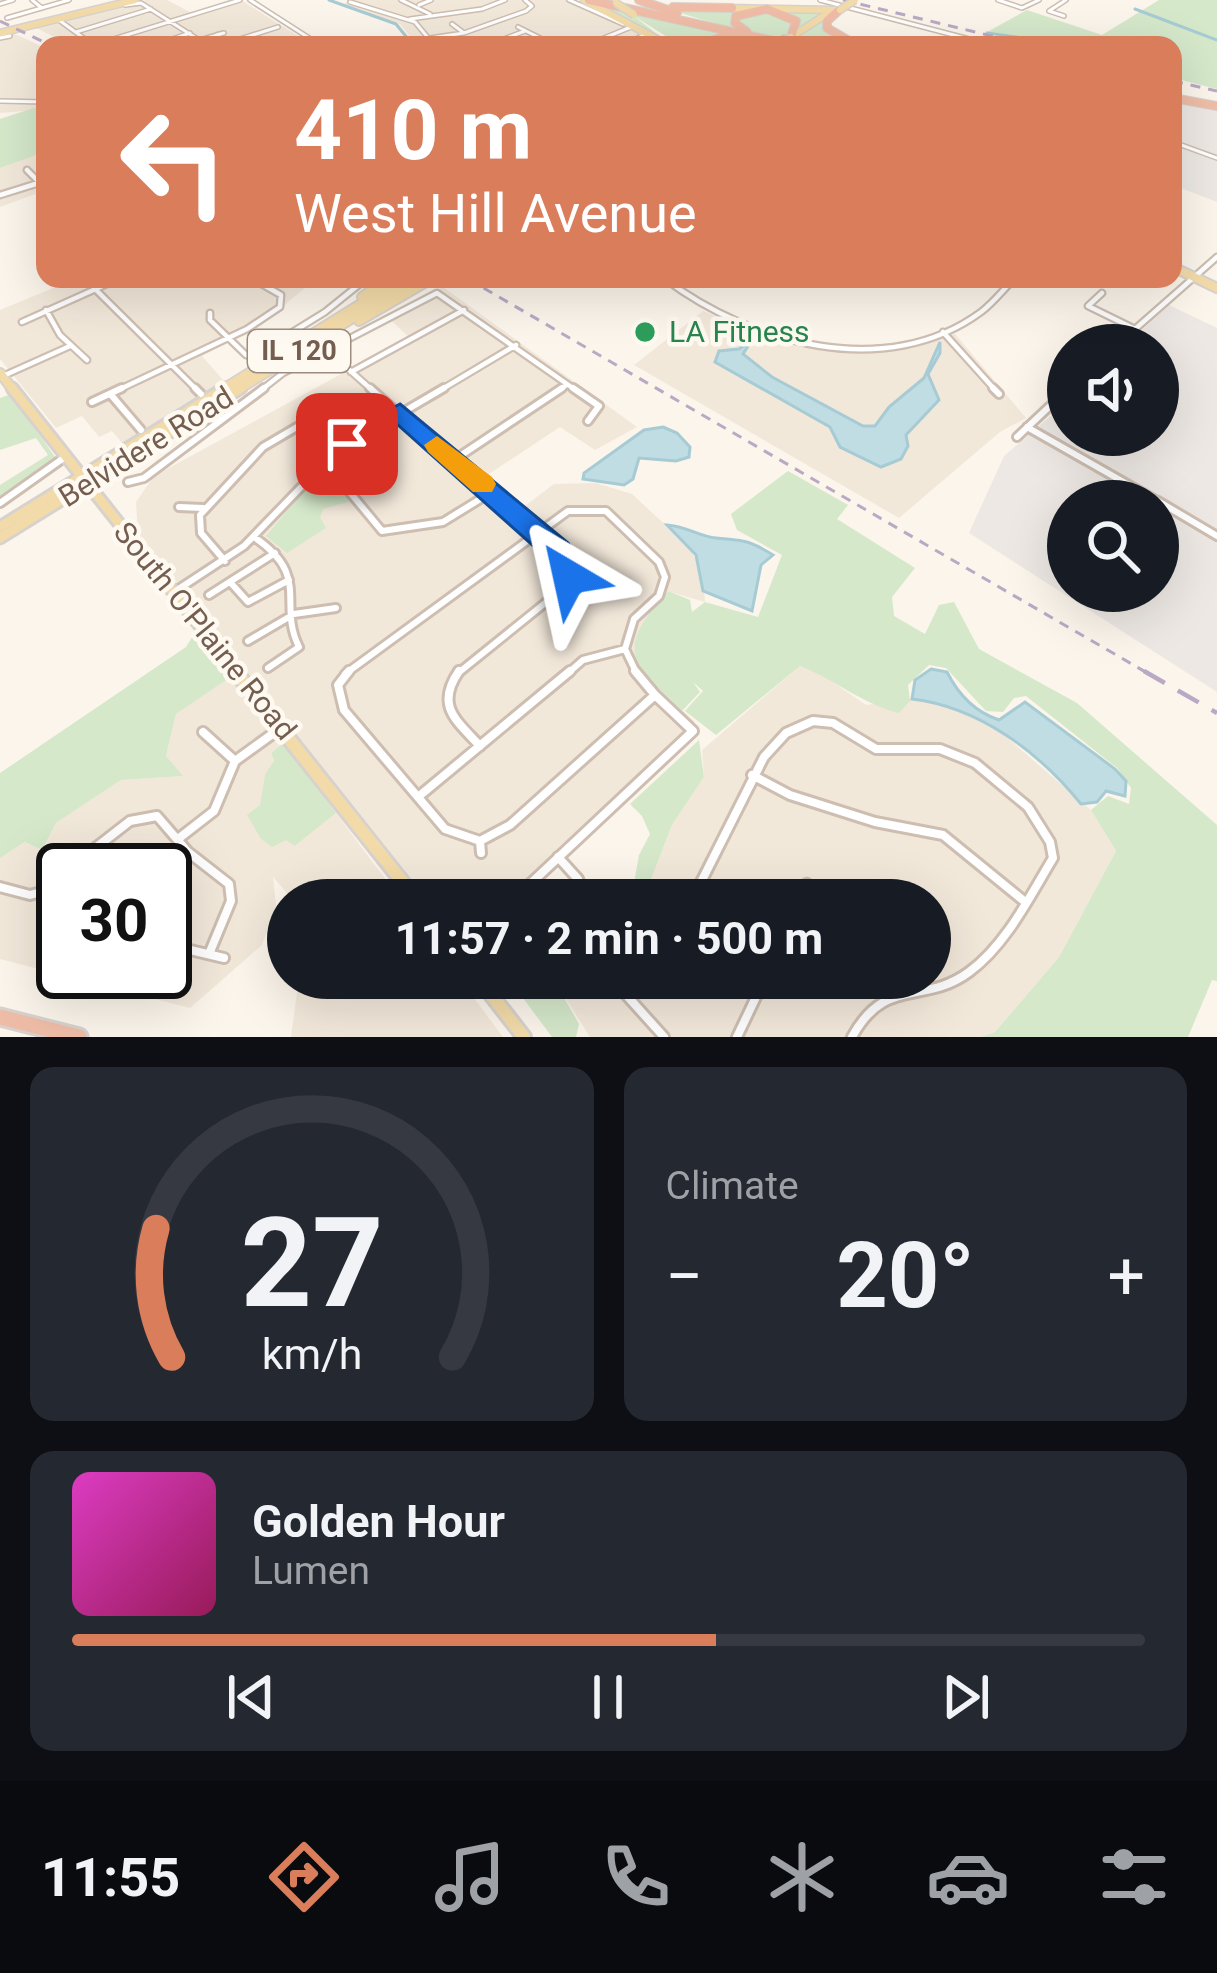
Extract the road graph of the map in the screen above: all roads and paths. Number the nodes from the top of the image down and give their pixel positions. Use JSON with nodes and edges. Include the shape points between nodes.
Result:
{"nodes":[{"id":1,"x":13,"y":0,"type":"edge"},
{"id":2,"x":32,"y":0,"type":"edge"},
{"id":3,"x":69,"y":0,"type":"edge"},
{"id":4,"x":124,"y":0,"type":"edge"},
{"id":5,"x":135,"y":0,"type":"edge"},
{"id":6,"x":240,"y":0,"type":"edge"},
{"id":7,"x":250,"y":0,"type":"edge"},
{"id":8,"x":401,"y":0,"type":"edge"},
{"id":9,"x":431,"y":0,"type":"edge"},
{"id":10,"x":505,"y":0,"type":"edge"},
{"id":11,"x":525,"y":0,"type":"edge"},
{"id":12,"x":569,"y":0,"type":"edge"},
{"id":13,"x":587,"y":0,"type":"edge"},
{"id":14,"x":640,"y":0,"type":"edge"},
{"id":15,"x":682,"y":0,"type":"edge"},
{"id":16,"x":820,"y":0,"type":"edge"},
{"id":17,"x":853,"y":0,"type":"edge"},
{"id":18,"x":998,"y":0,"type":"edge"},
{"id":19,"x":1039,"y":0,"type":"edge"},
{"id":20,"x":1066,"y":0,"type":"edge"},
{"id":21,"x":614,"y":1,"type":"edge"},
{"id":22,"x":350,"y":2,"type":"edge"},
{"id":23,"x":0,"y":4,"type":"edge"},
{"id":24,"x":419,"y":5,"type":"junction"},
{"id":25,"x":42,"y":8,"type":"junction"},
{"id":26,"x":732,"y":8,"type":"junction"},
{"id":27,"x":110,"y":9,"type":"dead end"},
{"id":28,"x":152,"y":9,"type":"junction"},
{"id":29,"x":837,"y":10,"type":"junction"},
{"id":30,"x":89,"y":13,"type":"dead end"},
{"id":31,"x":430,"y":14,"type":"junction"},
{"id":32,"x":1064,"y":16,"type":"dead end"},
{"id":33,"x":7,"y":18,"type":"dead end"},
{"id":34,"x":410,"y":20,"type":"junction"},
{"id":35,"x":170,"y":21,"type":"junction"},
{"id":36,"x":452,"y":24,"type":"dead end"},
{"id":37,"x":278,"y":27,"type":"dead end"},
{"id":38,"x":518,"y":27,"type":"dead end"},
{"id":39,"x":631,"y":28,"type":"junction"},
{"id":40,"x":525,"y":31,"type":"junction"},
{"id":41,"x":76,"y":32,"type":"junction"},
{"id":42,"x":464,"y":33,"type":"junction"},
{"id":43,"x":0,"y":34,"type":"edge"},
{"id":44,"x":190,"y":34,"type":"junction"},
{"id":45,"x":216,"y":35,"type":"dead end"},
{"id":46,"x":751,"y":35,"type":"junction"},
{"id":47,"x":10,"y":36,"type":"dead end"},
{"id":48,"x":83,"y":36,"type":"edge"},
{"id":49,"x":122,"y":36,"type":"edge"},
{"id":50,"x":184,"y":36,"type":"edge"},
{"id":51,"x":193,"y":36,"type":"edge"},
{"id":52,"x":213,"y":36,"type":"edge"},
{"id":53,"x":252,"y":36,"type":"edge"},
{"id":54,"x":306,"y":36,"type":"edge"},
{"id":55,"x":428,"y":36,"type":"edge"},
{"id":56,"x":444,"y":36,"type":"edge"},
{"id":57,"x":513,"y":36,"type":"edge"},
{"id":58,"x":535,"y":36,"type":"edge"},
{"id":59,"x":611,"y":36,"type":"edge"},
{"id":60,"x":643,"y":36,"type":"edge"},
{"id":61,"x":654,"y":36,"type":"edge"},
{"id":62,"x":659,"y":36,"type":"edge"},
{"id":63,"x":721,"y":36,"type":"edge"},
{"id":64,"x":755,"y":36,"type":"edge"},
{"id":65,"x":757,"y":36,"type":"edge"},
{"id":66,"x":791,"y":36,"type":"edge"},
{"id":67,"x":797,"y":36,"type":"edge"},
{"id":68,"x":841,"y":36,"type":"edge"},
{"id":69,"x":958,"y":36,"type":"edge"},
{"id":70,"x":1182,"y":98,"type":"edge"},
{"id":71,"x":0,"y":101,"type":"edge"},
{"id":72,"x":36,"y":104,"type":"edge"},
{"id":73,"x":1217,"y":104,"type":"edge"},
{"id":74,"x":1182,"y":145,"type":"edge"},
{"id":75,"x":1217,"y":158,"type":"edge"},
{"id":76,"x":27,"y":170,"type":"dead end"},
{"id":77,"x":36,"y":177,"type":"edge"},
{"id":78,"x":36,"y":184,"type":"edge"},
{"id":79,"x":0,"y":195,"type":"edge"},
{"id":80,"x":1217,"y":257,"type":"edge"},
{"id":81,"x":1182,"y":273,"type":"edge"},
{"id":82,"x":1192,"y":278,"type":"junction"},
{"id":83,"x":1182,"y":287,"type":"edge"},
{"id":84,"x":269,"y":288,"type":"edge"},
{"id":85,"x":354,"y":288,"type":"edge"},
{"id":86,"x":373,"y":288,"type":"edge"},
{"id":87,"x":386,"y":288,"type":"edge"},
{"id":88,"x":400,"y":288,"type":"edge"},
{"id":89,"x":415,"y":288,"type":"edge"},
{"id":90,"x":678,"y":288,"type":"edge"},
{"id":91,"x":1006,"y":288,"type":"edge"},
{"id":92,"x":1181,"y":288,"type":"edge"},
{"id":93,"x":1217,"y":288,"type":"edge"},
{"id":94,"x":97,"y":289,"type":"joint"},
{"id":95,"x":1102,"y":293,"type":"dead end"},
{"id":96,"x":465,"y":309,"type":"junction"},
{"id":97,"x":46,"y":310,"type":"junction"},
{"id":98,"x":210,"y":313,"type":"dead end"},
{"id":99,"x":22,"y":322,"type":"dead end"},
{"id":100,"x":1127,"y":324,"type":"edge"},
{"id":101,"x":1140,"y":324,"type":"edge"},
{"id":102,"x":943,"y":332,"type":"junction"},
{"id":103,"x":229,"y":338,"type":"junction"},
{"id":104,"x":516,"y":345,"type":"junction"},
{"id":105,"x":70,"y":346,"type":"junction"},
{"id":106,"x":326,"y":349,"type":"junction"},
{"id":107,"x":87,"y":360,"type":"dead end"},
{"id":108,"x":172,"y":366,"type":"junction"},
{"id":109,"x":351,"y":372,"type":"junction"},
{"id":110,"x":1,"y":374,"type":"edge"},
{"id":111,"x":244,"y":376,"type":"junction"},
{"id":112,"x":566,"y":384,"type":"junction"},
{"id":113,"x":239,"y":388,"type":"junction"},
{"id":114,"x":201,"y":394,"type":"dead end"},
{"id":115,"x":999,"y":394,"type":"dead end"},
{"id":116,"x":111,"y":396,"type":"junction"},
{"id":117,"x":92,"y":401,"type":"dead end"},
{"id":118,"x":1047,"y":409,"type":"edge"},
{"id":119,"x":400,"y":413,"type":"junction"},
{"id":120,"x":588,"y":421,"type":"dead end"},
{"id":121,"x":1028,"y":427,"type":"junction"},
{"id":122,"x":141,"y":430,"type":"dead end"},
{"id":123,"x":1017,"y":437,"type":"dead end"},
{"id":124,"x":347,"y":444,"type":"junction"},
{"id":125,"x":454,"y":460,"type":"junction"},
{"id":126,"x":68,"y":461,"type":"junction"},
{"id":127,"x":316,"y":468,"type":"junction"},
{"id":128,"x":1121,"y":480,"type":"edge"},
{"id":129,"x":84,"y":481,"type":"junction"},
{"id":130,"x":128,"y":482,"type":"dead end"},
{"id":131,"x":57,"y":491,"type":"junction"},
{"id":132,"x":491,"y":492,"type":"junction"},
{"id":133,"x":0,"y":502,"type":"edge"},
{"id":134,"x":179,"y":507,"type":"dead end"},
{"id":135,"x":203,"y":508,"type":"junction"},
{"id":136,"x":1179,"y":513,"type":"edge"},
{"id":137,"x":0,"y":527,"type":"edge"},
{"id":138,"x":537,"y":532,"type":"junction"},
{"id":139,"x":1217,"y":536,"type":"edge"},
{"id":140,"x":254,"y":537,"type":"junction"},
{"id":141,"x":0,"y":538,"type":"edge"},
{"id":142,"x":275,"y":553,"type":"junction"},
{"id":143,"x":225,"y":561,"type":"junction"},
{"id":144,"x":290,"y":580,"type":"junction"},
{"id":145,"x":230,"y":581,"type":"junction"},
{"id":146,"x":174,"y":592,"type":"junction"},
{"id":147,"x":209,"y":595,"type":"dead end"},
{"id":148,"x":336,"y":608,"type":"dead end"},
{"id":149,"x":294,"y":614,"type":"junction"},
{"id":150,"x":248,"y":641,"type":"dead end"},
{"id":151,"x":625,"y":649,"type":"junction"},
{"id":152,"x":268,"y":668,"type":"dead end"},
{"id":153,"x":655,"y":695,"type":"junction"},
{"id":154,"x":282,"y":727,"type":"junction"},
{"id":155,"x":203,"y":732,"type":"dead end"},
{"id":156,"x":480,"y":746,"type":"junction"},
{"id":157,"x":236,"y":761,"type":"junction"},
{"id":158,"x":752,"y":775,"type":"junction"},
{"id":159,"x":418,"y":797,"type":"junction"},
{"id":160,"x":178,"y":839,"type":"junction"},
{"id":161,"x":479,"y":841,"type":"junction"},
{"id":162,"x":109,"y":843,"type":"edge"},
{"id":163,"x":481,"y":853,"type":"dead end"},
{"id":164,"x":558,"y":857,"type":"junction"},
{"id":165,"x":401,"y":879,"type":"edge"},
{"id":166,"x":535,"y":879,"type":"edge"},
{"id":167,"x":578,"y":879,"type":"edge"},
{"id":168,"x":700,"y":879,"type":"edge"},
{"id":169,"x":0,"y":887,"type":"edge"},
{"id":170,"x":36,"y":893,"type":"edge"},
{"id":171,"x":1024,"y":901,"type":"junction"},
{"id":172,"x":192,"y":950,"type":"edge"},
{"id":173,"x":209,"y":954,"type":"junction"},
{"id":174,"x":224,"y":958,"type":"dead end"},
{"id":175,"x":951,"y":975,"type":"edge"},
{"id":176,"x":494,"y":999,"type":"edge"},
{"id":177,"x":630,"y":999,"type":"edge"},
{"id":178,"x":755,"y":999,"type":"edge"},
{"id":179,"x":882,"y":999,"type":"edge"},
{"id":180,"x":0,"y":1017,"type":"edge"},
{"id":181,"x":79,"y":1037,"type":"edge"},
{"id":182,"x":524,"y":1037,"type":"edge"},
{"id":183,"x":664,"y":1037,"type":"edge"},
{"id":184,"x":737,"y":1037,"type":"edge"},
{"id":185,"x":852,"y":1037,"type":"edge"}],
"edges":[{"from":1,"to":23,"type":"street"},
{"from":2,"to":25,"type":"street"},
{"from":3,"to":25,"type":"street"},
{"from":4,"to":43,"type":"main road"},
{"from":5,"to":43,"type":"main road"},
{"from":6,"to":35,"type":"street"},
{"from":7,"to":54,"type":"street"},
{"from":8,"to":24,"type":"street"},
{"from":9,"to":24,"type":"street"},
{"from":10,"to":31,"type":"street","via":[[478,12]]},
{"from":11,"to":42,"type":"street","via":[[529,10]]},
{"from":12,"to":39,"type":"street"},
{"from":13,"to":46,"type":"highway"},
{"from":13,"to":61,"type":"main road"},
{"from":14,"to":26,"type":"highway"},
{"from":14,"to":46,"type":"highway"},
{"from":15,"to":26,"type":"main road"},
{"from":16,"to":69,"type":"street"},
{"from":17,"to":29,"type":"main road","bridge":true},
{"from":18,"to":19,"type":"street","via":[[1022,8]]},
{"from":20,"to":32,"type":"street","via":[[1048,11]]},
{"from":21,"to":62,"type":"main road","bridge":true},
{"from":22,"to":34,"type":"street"},
{"from":24,"to":31,"type":"street"},
{"from":25,"to":33,"type":"street"},
{"from":26,"to":29,"type":"main road"},
{"from":27,"to":28,"type":"street"},
{"from":28,"to":35,"type":"street"},
{"from":28,"to":41,"type":"street"},
{"from":29,"to":67,"type":"main road"},
{"from":29,"to":68,"type":"highway","via":[[827,28]]},
{"from":30,"to":41,"type":"street","via":[[59,20]]},
{"from":31,"to":34,"type":"street"},
{"from":34,"to":55,"type":"street"},
{"from":35,"to":44,"type":"street"},
{"from":35,"to":49,"type":"street"},
{"from":36,"to":42,"type":"street"},
{"from":37,"to":53,"type":"street"},
{"from":38,"to":40,"type":"street"},
{"from":39,"to":59,"type":"street"},
{"from":39,"to":60,"type":"street"},
{"from":40,"to":57,"type":"street"},
{"from":40,"to":58,"type":"street"},
{"from":41,"to":48,"type":"street"},
{"from":42,"to":56,"type":"street"},
{"from":43,"to":47,"type":"street"},
{"from":44,"to":50,"type":"street"},
{"from":44,"to":51,"type":"street"},
{"from":45,"to":52,"type":"street"},
{"from":46,"to":63,"type":"highway"},
{"from":46,"to":64,"type":"highway"},
{"from":46,"to":65,"type":"highway"},
{"from":46,"to":66,"type":"highway","via":[[736,16],[752,9],[796,21]]},
{"from":70,"to":73,"type":"highway"},
{"from":71,"to":72,"type":"street"},
{"from":74,"to":75,"type":"street"},
{"from":76,"to":77,"type":"street"},
{"from":78,"to":79,"type":"street"},
{"from":80,"to":82,"type":"street"},
{"from":81,"to":82,"type":"main road"},
{"from":82,"to":83,"type":"street"},
{"from":82,"to":93,"type":"main road"},
{"from":84,"to":103,"type":"street","via":[[281,295],[280,307]]},
{"from":85,"to":103,"type":"street","via":[[274,346],[248,356]]},
{"from":86,"to":111,"type":"main road"},
{"from":87,"to":111,"type":"main road","name":"Belvidere Road","number":"IL 120"},
{"from":88,"to":113,"type":"main road","name":"Belvidere Road","number":"IL 120"},
{"from":89,"to":113,"type":"main road"},
{"from":90,"to":102,"type":"street","via":[[717,315],[785,338],[857,346]]},
{"from":91,"to":102,"type":"street","via":[[991,306]]},
{"from":92,"to":101,"type":"street"},
{"from":94,"to":97,"type":"street"},
{"from":94,"to":108,"type":"street"},
{"from":95,"to":100,"type":"street","via":[[1088,306]]},
{"from":96,"to":104,"type":"street"},
{"from":96,"to":106,"type":"street","via":[[434,294]]},
{"from":96,"to":109,"type":"street"},
{"from":97,"to":99,"type":"street"},
{"from":97,"to":105,"type":"street"},
{"from":98,"to":103,"type":"street"},
{"from":102,"to":115,"type":"street"},
{"from":103,"to":108,"type":"street"},
{"from":104,"to":112,"type":"street"},
{"from":104,"to":119,"type":"street"},
{"from":105,"to":107,"type":"street"},
{"from":105,"to":110,"type":"street"},
{"from":106,"to":109,"type":"street"},
{"from":106,"to":130,"type":"street"},
{"from":108,"to":114,"type":"street"},
{"from":108,"to":116,"type":"street"},
{"from":109,"to":119,"type":"street"},
{"from":110,"to":126,"type":"main road","name":"South O'Plaine Road"},
{"from":111,"to":129,"type":"main road","name":"Belvidere Road","number":"IL 120"},
{"from":112,"to":120,"type":"street","via":[[599,406]]},
{"from":112,"to":125,"type":"street"},
{"from":113,"to":129,"type":"main road","name":"Belvidere Road","number":"IL 120"},
{"from":116,"to":117,"type":"street"},
{"from":116,"to":122,"type":"street"},
{"from":118,"to":121,"type":"street"},
{"from":119,"to":124,"type":"street"},
{"from":119,"to":125,"type":"street"},
{"from":121,"to":123,"type":"street"},
{"from":121,"to":128,"type":"street"},
{"from":124,"to":127,"type":"street"},
{"from":124,"to":135,"type":"street","via":[[320,425],[285,429]]},
{"from":125,"to":132,"type":"street"},
{"from":126,"to":129,"type":"main road","name":"South O'Plaine Road"},
{"from":126,"to":131,"type":"main road"},
{"from":126,"to":133,"type":"street"},
{"from":127,"to":132,"type":"street","via":[[346,483],[382,531],[443,522]]},
{"from":127,"to":140,"type":"street"},
{"from":129,"to":131,"type":"main road","name":"Belvidere Road","number":"IL 120"},
{"from":129,"to":141,"type":"main road","name":"Belvidere Road","number":"IL 120"},
{"from":129,"to":146,"type":"main road","name":"South O'Plaine Road"},
{"from":131,"to":137,"type":"main road","name":"Belvidere Road","number":"IL 120"},
{"from":132,"to":138,"type":"street"},
{"from":134,"to":135,"type":"street"},
{"from":135,"to":143,"type":"street","via":[[200,529]]},
{"from":136,"to":139,"type":"street"},
{"from":138,"to":151,"type":"street","via":[[568,511],[598,508],[659,562],[663,589],[634,619]]},
{"from":138,"to":156,"type":"street","via":[[574,578],[443,688],[450,712]]},
{"from":138,"to":159,"type":"street","via":[[357,662],[335,688],[344,710]]},
{"from":140,"to":142,"type":"street"},
{"from":140,"to":143,"type":"street"},
{"from":142,"to":144,"type":"street"},
{"from":142,"to":145,"type":"street"},
{"from":143,"to":146,"type":"street"},
{"from":144,"to":145,"type":"street","via":[[248,602]]},
{"from":144,"to":149,"type":"street"},
{"from":145,"to":147,"type":"street"},
{"from":146,"to":154,"type":"main road","name":"South O'Plaine Road"},
{"from":148,"to":149,"type":"street"},
{"from":149,"to":150,"type":"street"},
{"from":149,"to":152,"type":"street","via":[[289,627],[299,647]]},
{"from":151,"to":153,"type":"street","via":[[635,676]]},
{"from":151,"to":156,"type":"street","via":[[583,660]]},
{"from":153,"to":161,"type":"street","via":[[499,834]]},
{"from":153,"to":164,"type":"street","via":[[693,731]]},
{"from":154,"to":157,"type":"street"},
{"from":154,"to":165,"type":"main road","name":"South O'Plaine Road"},
{"from":155,"to":157,"type":"street"},
{"from":156,"to":159,"type":"street"},
{"from":157,"to":160,"type":"street","via":[[214,811]]},
{"from":158,"to":168,"type":"street"},
{"from":158,"to":171,"type":"street","via":[[790,795],[943,835]]},
{"from":158,"to":171,"type":"street","via":[[810,721],[834,722],[884,751],[939,748],[962,756],[1037,814],[1051,836],[1053,859]]},
{"from":159,"to":161,"type":"street","via":[[445,829]]},
{"from":160,"to":162,"type":"street","via":[[164,820],[141,815]]},
{"from":160,"to":173,"type":"street","via":[[231,891]]},
{"from":161,"to":163,"type":"street"},
{"from":164,"to":166,"type":"street"},
{"from":164,"to":167,"type":"street"},
{"from":169,"to":170,"type":"street"},
{"from":171,"to":175,"type":"street","via":[[971,970]]},
{"from":172,"to":173,"type":"street"},
{"from":173,"to":174,"type":"street"},
{"from":176,"to":182,"type":"main road"},
{"from":177,"to":183,"type":"street"},
{"from":178,"to":184,"type":"street"},
{"from":179,"to":185,"type":"street"},
{"from":180,"to":181,"type":"highway"}]}
